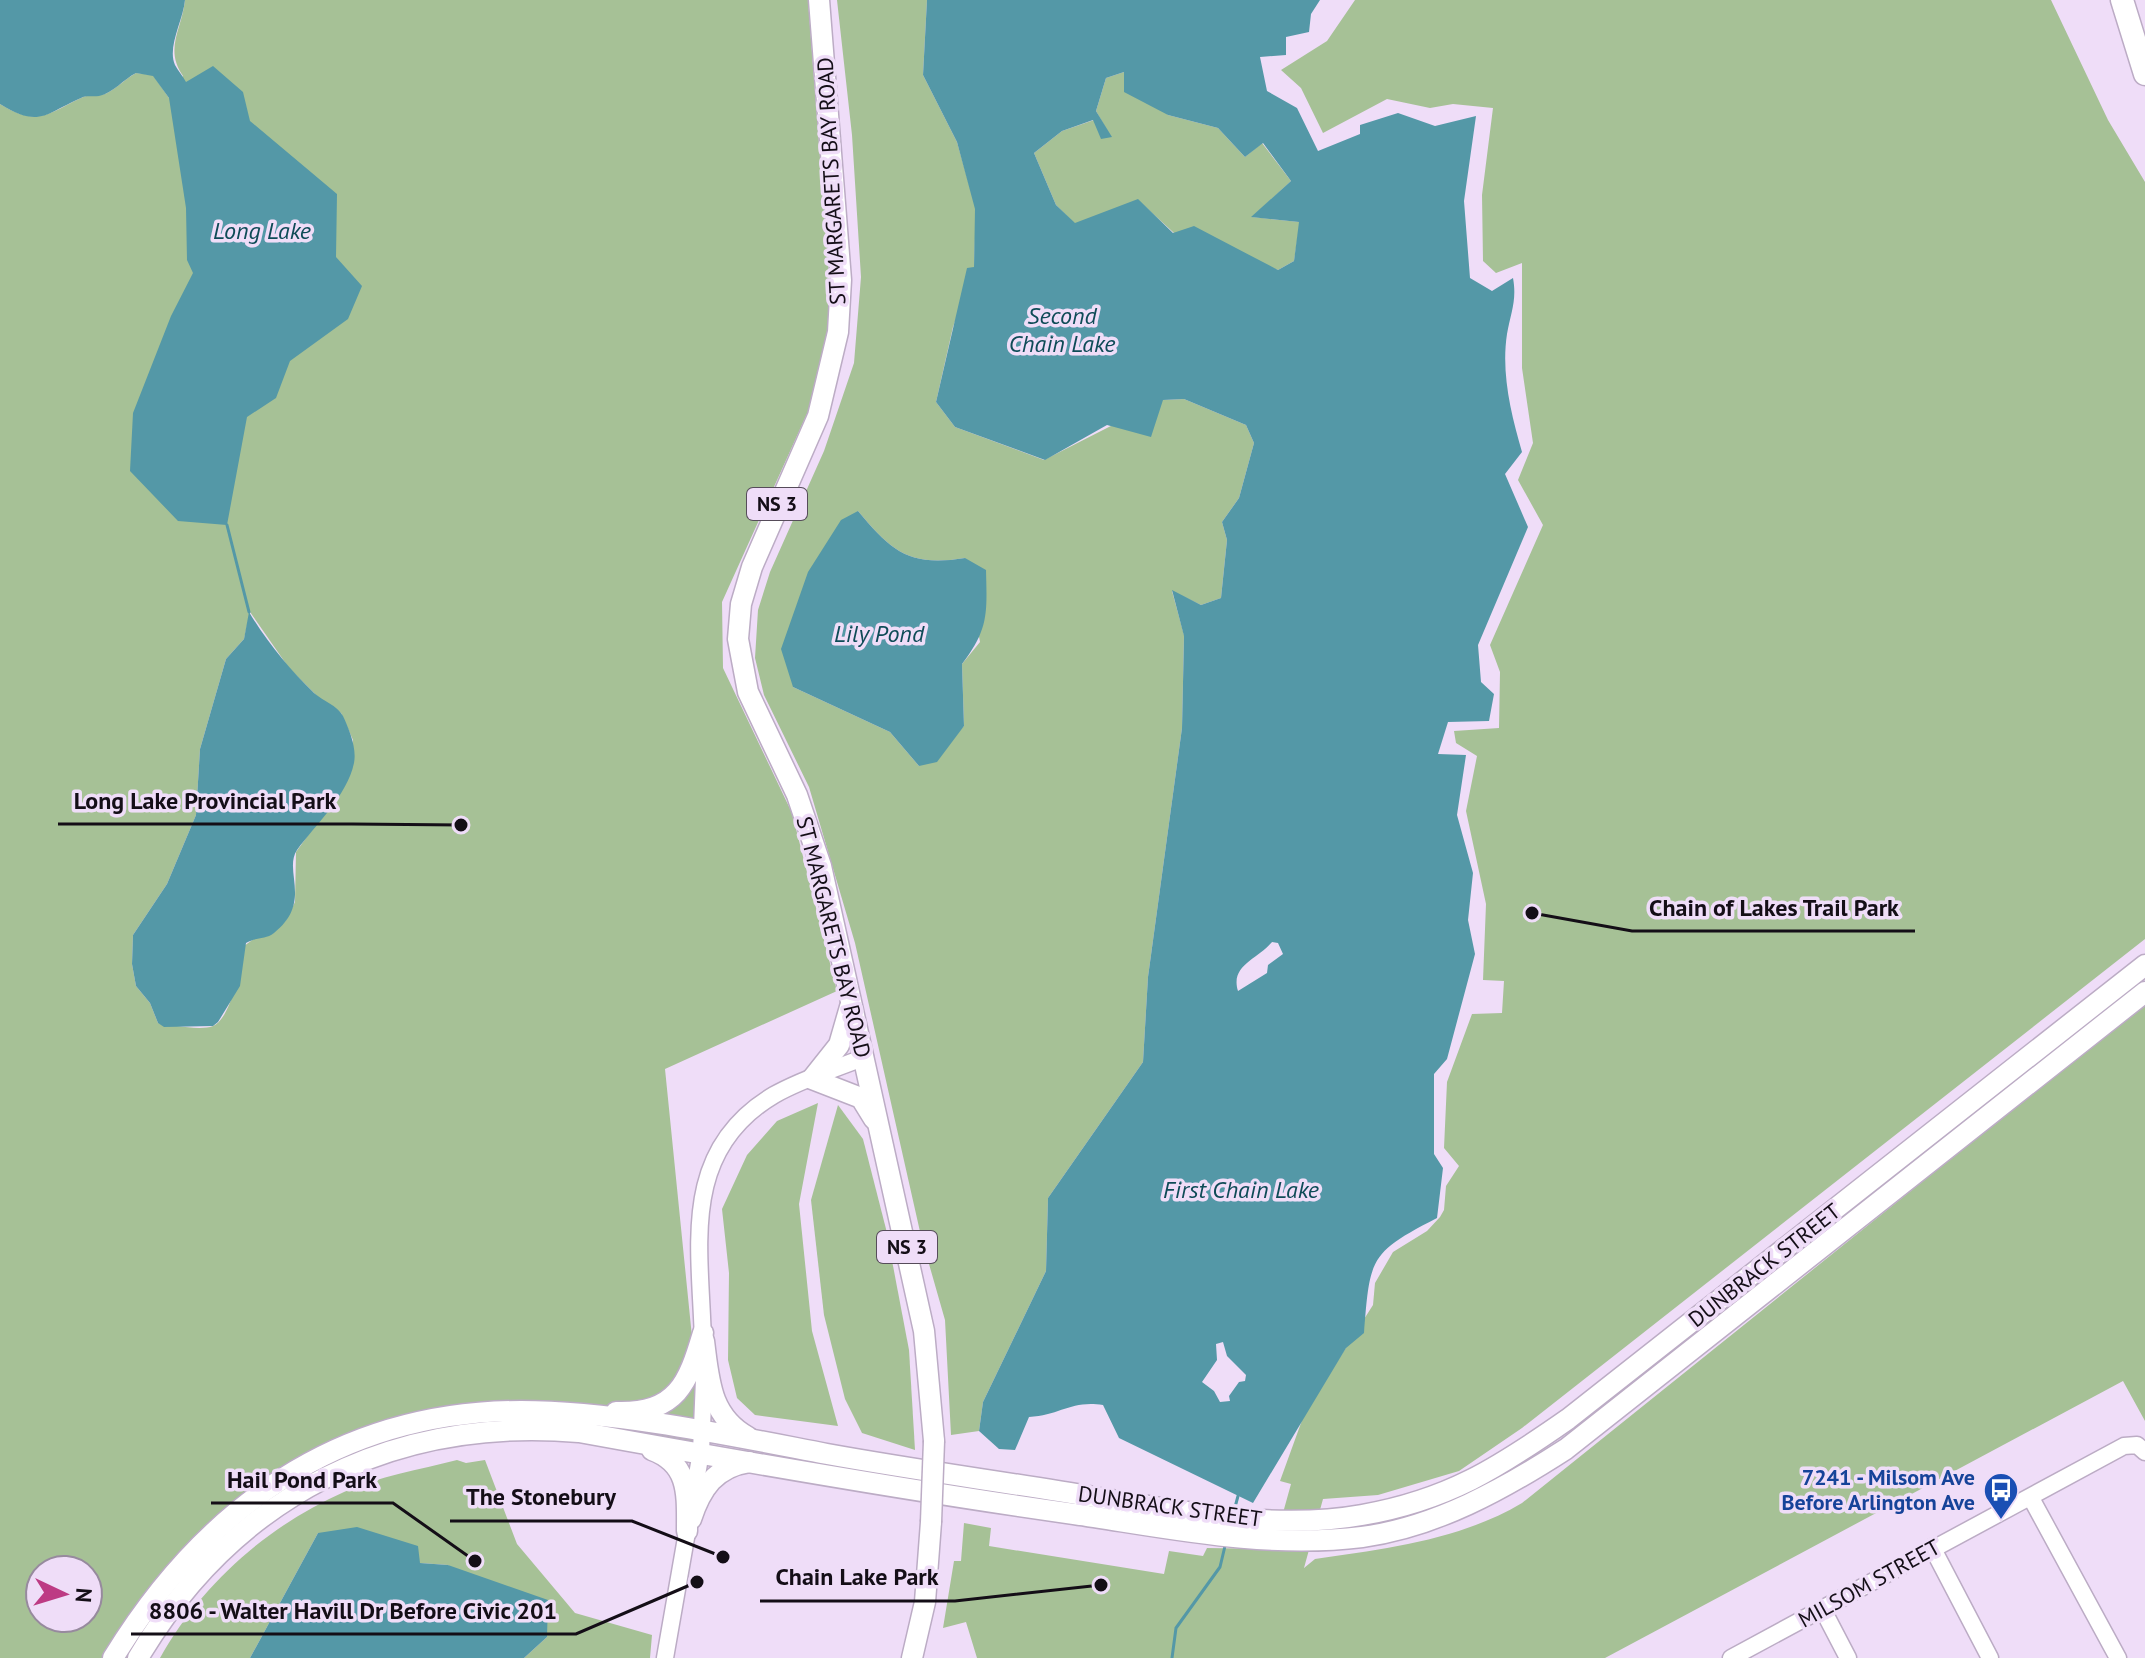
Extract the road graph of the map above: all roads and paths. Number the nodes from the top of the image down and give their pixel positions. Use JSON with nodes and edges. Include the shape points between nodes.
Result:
{"nodes":[{"id":1,"x":819,"y":0,"type":"edge"},
{"id":2,"x":2122,"y":0,"type":"edge"},
{"id":3,"x":2145,"y":74,"type":"edge"},
{"id":4,"x":2145,"y":965,"type":"edge"},
{"id":5,"x":2145,"y":992,"type":"edge"},
{"id":6,"x":849,"y":995,"type":"junction"},
{"id":7,"x":865,"y":1057,"type":"junction"},
{"id":8,"x":812,"y":1079,"type":"junction"},
{"id":9,"x":881,"y":1126,"type":"junction"},
{"id":10,"x":703,"y":1333,"type":"junction"},
{"id":11,"x":585,"y":1415,"type":"junction"},
{"id":12,"x":625,"y":1440,"type":"junction"},
{"id":13,"x":756,"y":1440,"type":"junction"},
{"id":14,"x":702,"y":1442,"type":"junction"},
{"id":15,"x":2141,"y":1449,"type":"edge"},
{"id":16,"x":759,"y":1461,"type":"junction"},
{"id":17,"x":2031,"y":1498,"type":"junction"},
{"id":18,"x":1174,"y":1519,"type":"junction"},
{"id":19,"x":687,"y":1531,"type":"junction"},
{"id":20,"x":1932,"y":1547,"type":"junction"},
{"id":21,"x":1823,"y":1610,"type":"junction"},
{"id":22,"x":667,"y":1657,"type":"edge"},
{"id":23,"x":113,"y":1658,"type":"edge"},
{"id":24,"x":138,"y":1658,"type":"edge"},
{"id":25,"x":912,"y":1658,"type":"edge"},
{"id":26,"x":1731,"y":1658,"type":"edge"},
{"id":27,"x":1848,"y":1658,"type":"edge"},
{"id":28,"x":1990,"y":1658,"type":"edge"},
{"id":29,"x":2118,"y":1658,"type":"edge"}],
"edges":[{"from":1,"to":6,"type":"main road","name":"ST MARGARETS BAY ROAD","number":"NS 3","via":[[841,280],[838,332],[818,416],[752,567],[738,639],[748,692],[797,795],[821,866]]},
{"from":2,"to":3,"type":"highway"},
{"from":4,"to":18,"type":"main road","name":"DUNBRACK STREET","via":[[1568,1419],[1493,1471],[1422,1500],[1362,1515],[1304,1521]]},
{"from":5,"to":18,"type":"main road","name":"DUNBRACK STREET","via":[[1566,1449],[1517,1481],[1442,1516],[1361,1537],[1298,1541]]},
{"from":6,"to":7,"type":"main road","name":"ST MARGARETS BAY ROAD","number":"NS 3"},
{"from":6,"to":8,"type":"main road","via":[[849,1017],[839,1045]]},
{"from":7,"to":8,"type":"street"},
{"from":7,"to":9,"type":"main road","name":"ST MARGARETS BAY ROAD","number":"NS 3"},
{"from":8,"to":9,"type":"main road","via":[[861,1098]]},
{"from":8,"to":10,"type":"street","via":[[754,1109],[731,1132],[710,1167],[699,1211]]},
{"from":9,"to":25,"type":"main road","name":"ST MARGARETS BAY ROAD","number":"NS 3","bridge":true,"via":[[924,1331],[934,1441],[925,1602]]},
{"from":10,"to":11,"type":"main road","via":[[690,1378],[673,1400],[630,1413]]},
{"from":10,"to":13,"type":"main road","via":[[714,1402],[732,1427]]},
{"from":10,"to":14,"type":"street"},
{"from":11,"to":14,"type":"main road","name":"DUNBRACK STREET"},
{"from":11,"to":23,"type":"main road","name":"DUNBRACK STREET","via":[[465,1414],[389,1430],[318,1459],[267,1488],[204,1538],[162,1585]]},
{"from":12,"to":14,"type":"main road","name":"DUNBRACK STREET"},
{"from":12,"to":19,"type":"main road","via":[[660,1453],[678,1467],[687,1492]]},
{"from":12,"to":24,"type":"main road","name":"DUNBRACK STREET","via":[[550,1429],[461,1433],[375,1455],[321,1479],[224,1548],[184,1590]]},
{"from":13,"to":14,"type":"main road","name":"DUNBRACK STREET"},
{"from":13,"to":18,"type":"main road","name":"DUNBRACK STREET"},
{"from":14,"to":16,"type":"main road","name":"DUNBRACK STREET"},
{"from":14,"to":19,"type":"street"},
{"from":15,"to":17,"type":"street","name":"MILSOM STREET","via":[[2124,1446]]},
{"from":16,"to":18,"type":"main road","name":"DUNBRACK STREET","via":[[898,1488]]},
{"from":16,"to":19,"type":"main road","via":[[739,1463],[713,1477],[699,1495]]},
{"from":17,"to":20,"type":"street","name":"MILSOM STREET"},
{"from":17,"to":29,"type":"street"},
{"from":19,"to":22,"type":"street"},
{"from":20,"to":21,"type":"street","name":"MILSOM STREET"},
{"from":20,"to":28,"type":"street"},
{"from":21,"to":26,"type":"street","name":"MILSOM STREET"},
{"from":21,"to":27,"type":"street"}]}
